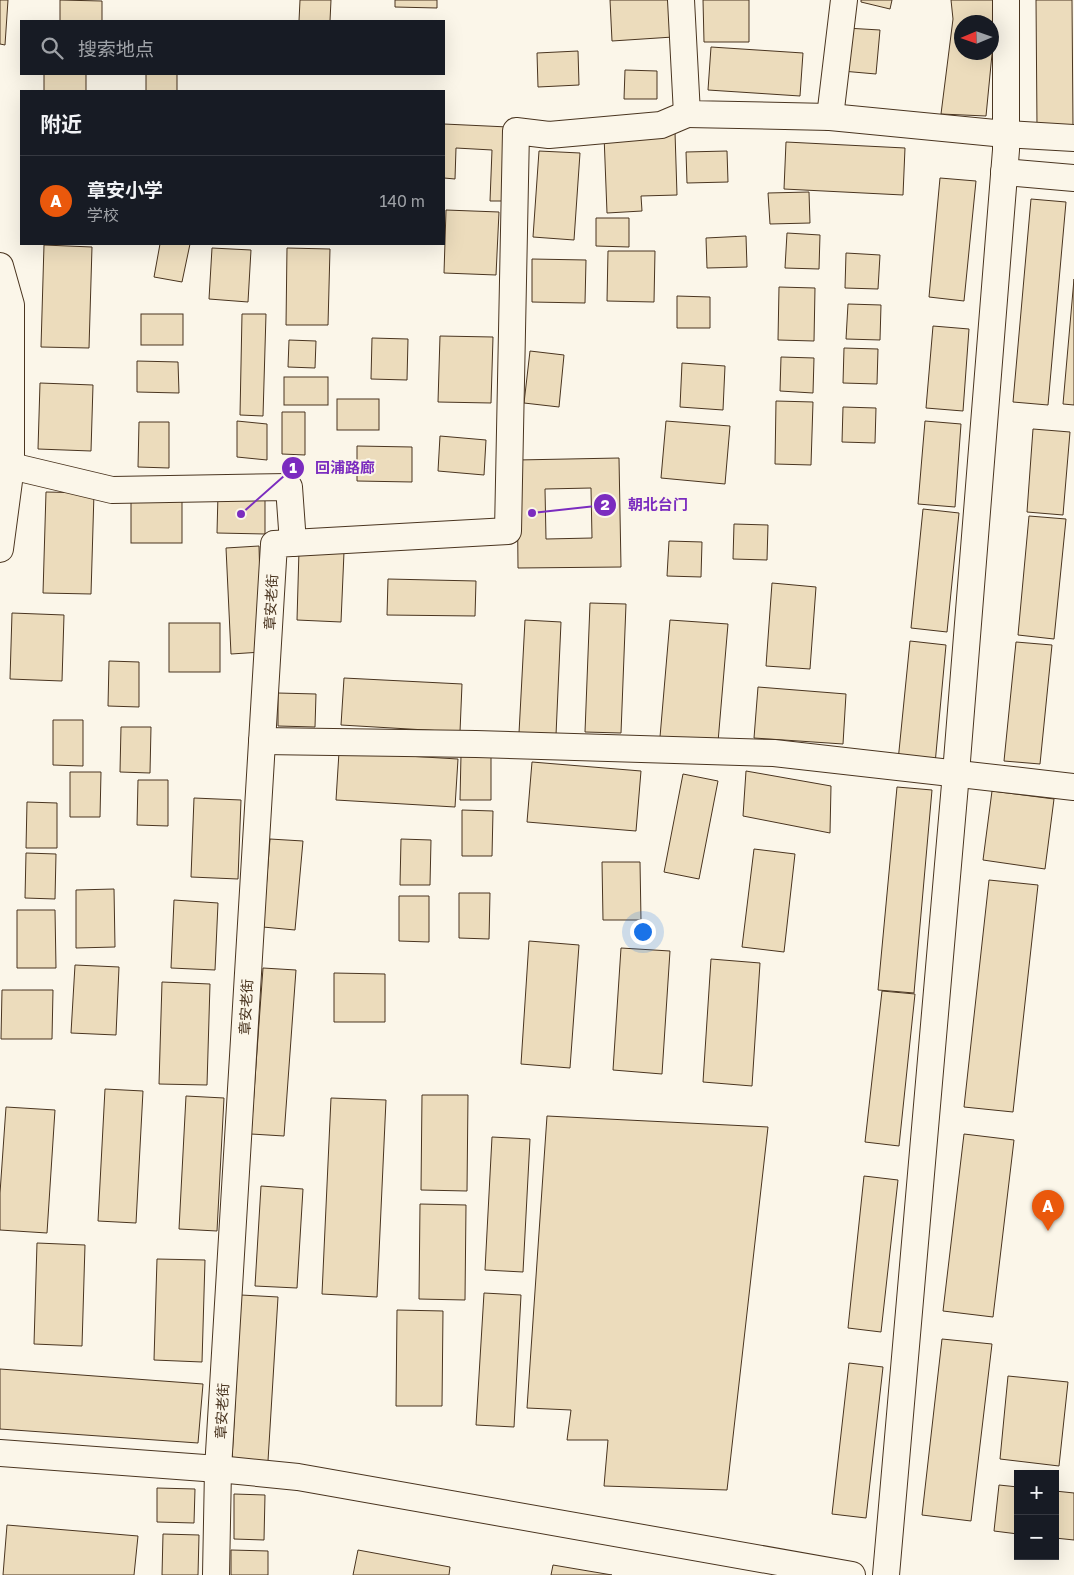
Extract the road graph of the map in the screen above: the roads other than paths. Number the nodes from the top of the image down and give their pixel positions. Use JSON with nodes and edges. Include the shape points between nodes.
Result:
{"nodes":[{"id":1,"x":681,"y":0,"type":"edge"},
{"id":2,"x":844,"y":0,"type":"edge"},
{"id":3,"x":1006,"y":0,"type":"edge"},
{"id":4,"x":687,"y":114,"type":"junction"},
{"id":5,"x":830,"y":117,"type":"junction"},
{"id":6,"x":1005,"y":134,"type":"junction"},
{"id":7,"x":1074,"y":138,"type":"edge"},
{"id":8,"x":1004,"y":172,"type":"junction"},
{"id":9,"x":1074,"y":178,"type":"edge"},
{"id":10,"x":0,"y":266,"type":"edge"},
{"id":11,"x":11,"y":466,"type":"junction"},
{"id":12,"x":284,"y":544,"type":"junction"},
{"id":13,"x":0,"y":549,"type":"edge"},
{"id":14,"x":262,"y":741,"type":"junction"},
{"id":15,"x":956,"y":773,"type":"junction"},
{"id":16,"x":1074,"y":787,"type":"edge"},
{"id":17,"x":0,"y":1453,"type":"edge"},
{"id":18,"x":218,"y":1469,"type":"junction"},
{"id":19,"x":216,"y":1575,"type":"edge"},
{"id":20,"x":852,"y":1575,"type":"edge"},
{"id":21,"x":886,"y":1575,"type":"edge"}],
"edges":[{"from":1,"to":4,"type":"street"},
{"from":2,"to":5,"type":"street"},
{"from":3,"to":6,"type":"street"},
{"from":4,"to":5,"type":"street"},
{"from":4,"to":12,"type":"street","via":[[661,125],[548,135],[516,131],[508,531]]},
{"from":5,"to":6,"type":"street"},
{"from":6,"to":7,"type":"street"},
{"from":6,"to":8,"type":"street"},
{"from":8,"to":9,"type":"street"},
{"from":8,"to":15,"type":"street"},
{"from":10,"to":11,"type":"street","via":[[11,304]]},
{"from":11,"to":12,"type":"street","name":"章安老街","via":[[112,490],[289,486]]},
{"from":11,"to":13,"type":"street"},
{"from":12,"to":14,"type":"street","name":"章安老街"},
{"from":14,"to":15,"type":"street","via":[[774,753]]},
{"from":14,"to":18,"type":"street","name":"章安老街"},
{"from":15,"to":16,"type":"street"},
{"from":15,"to":21,"type":"street"},
{"from":17,"to":18,"type":"street"},
{"from":18,"to":19,"type":"street","name":"章安老街"},
{"from":18,"to":20,"type":"street","via":[[308,1479]]}]}
